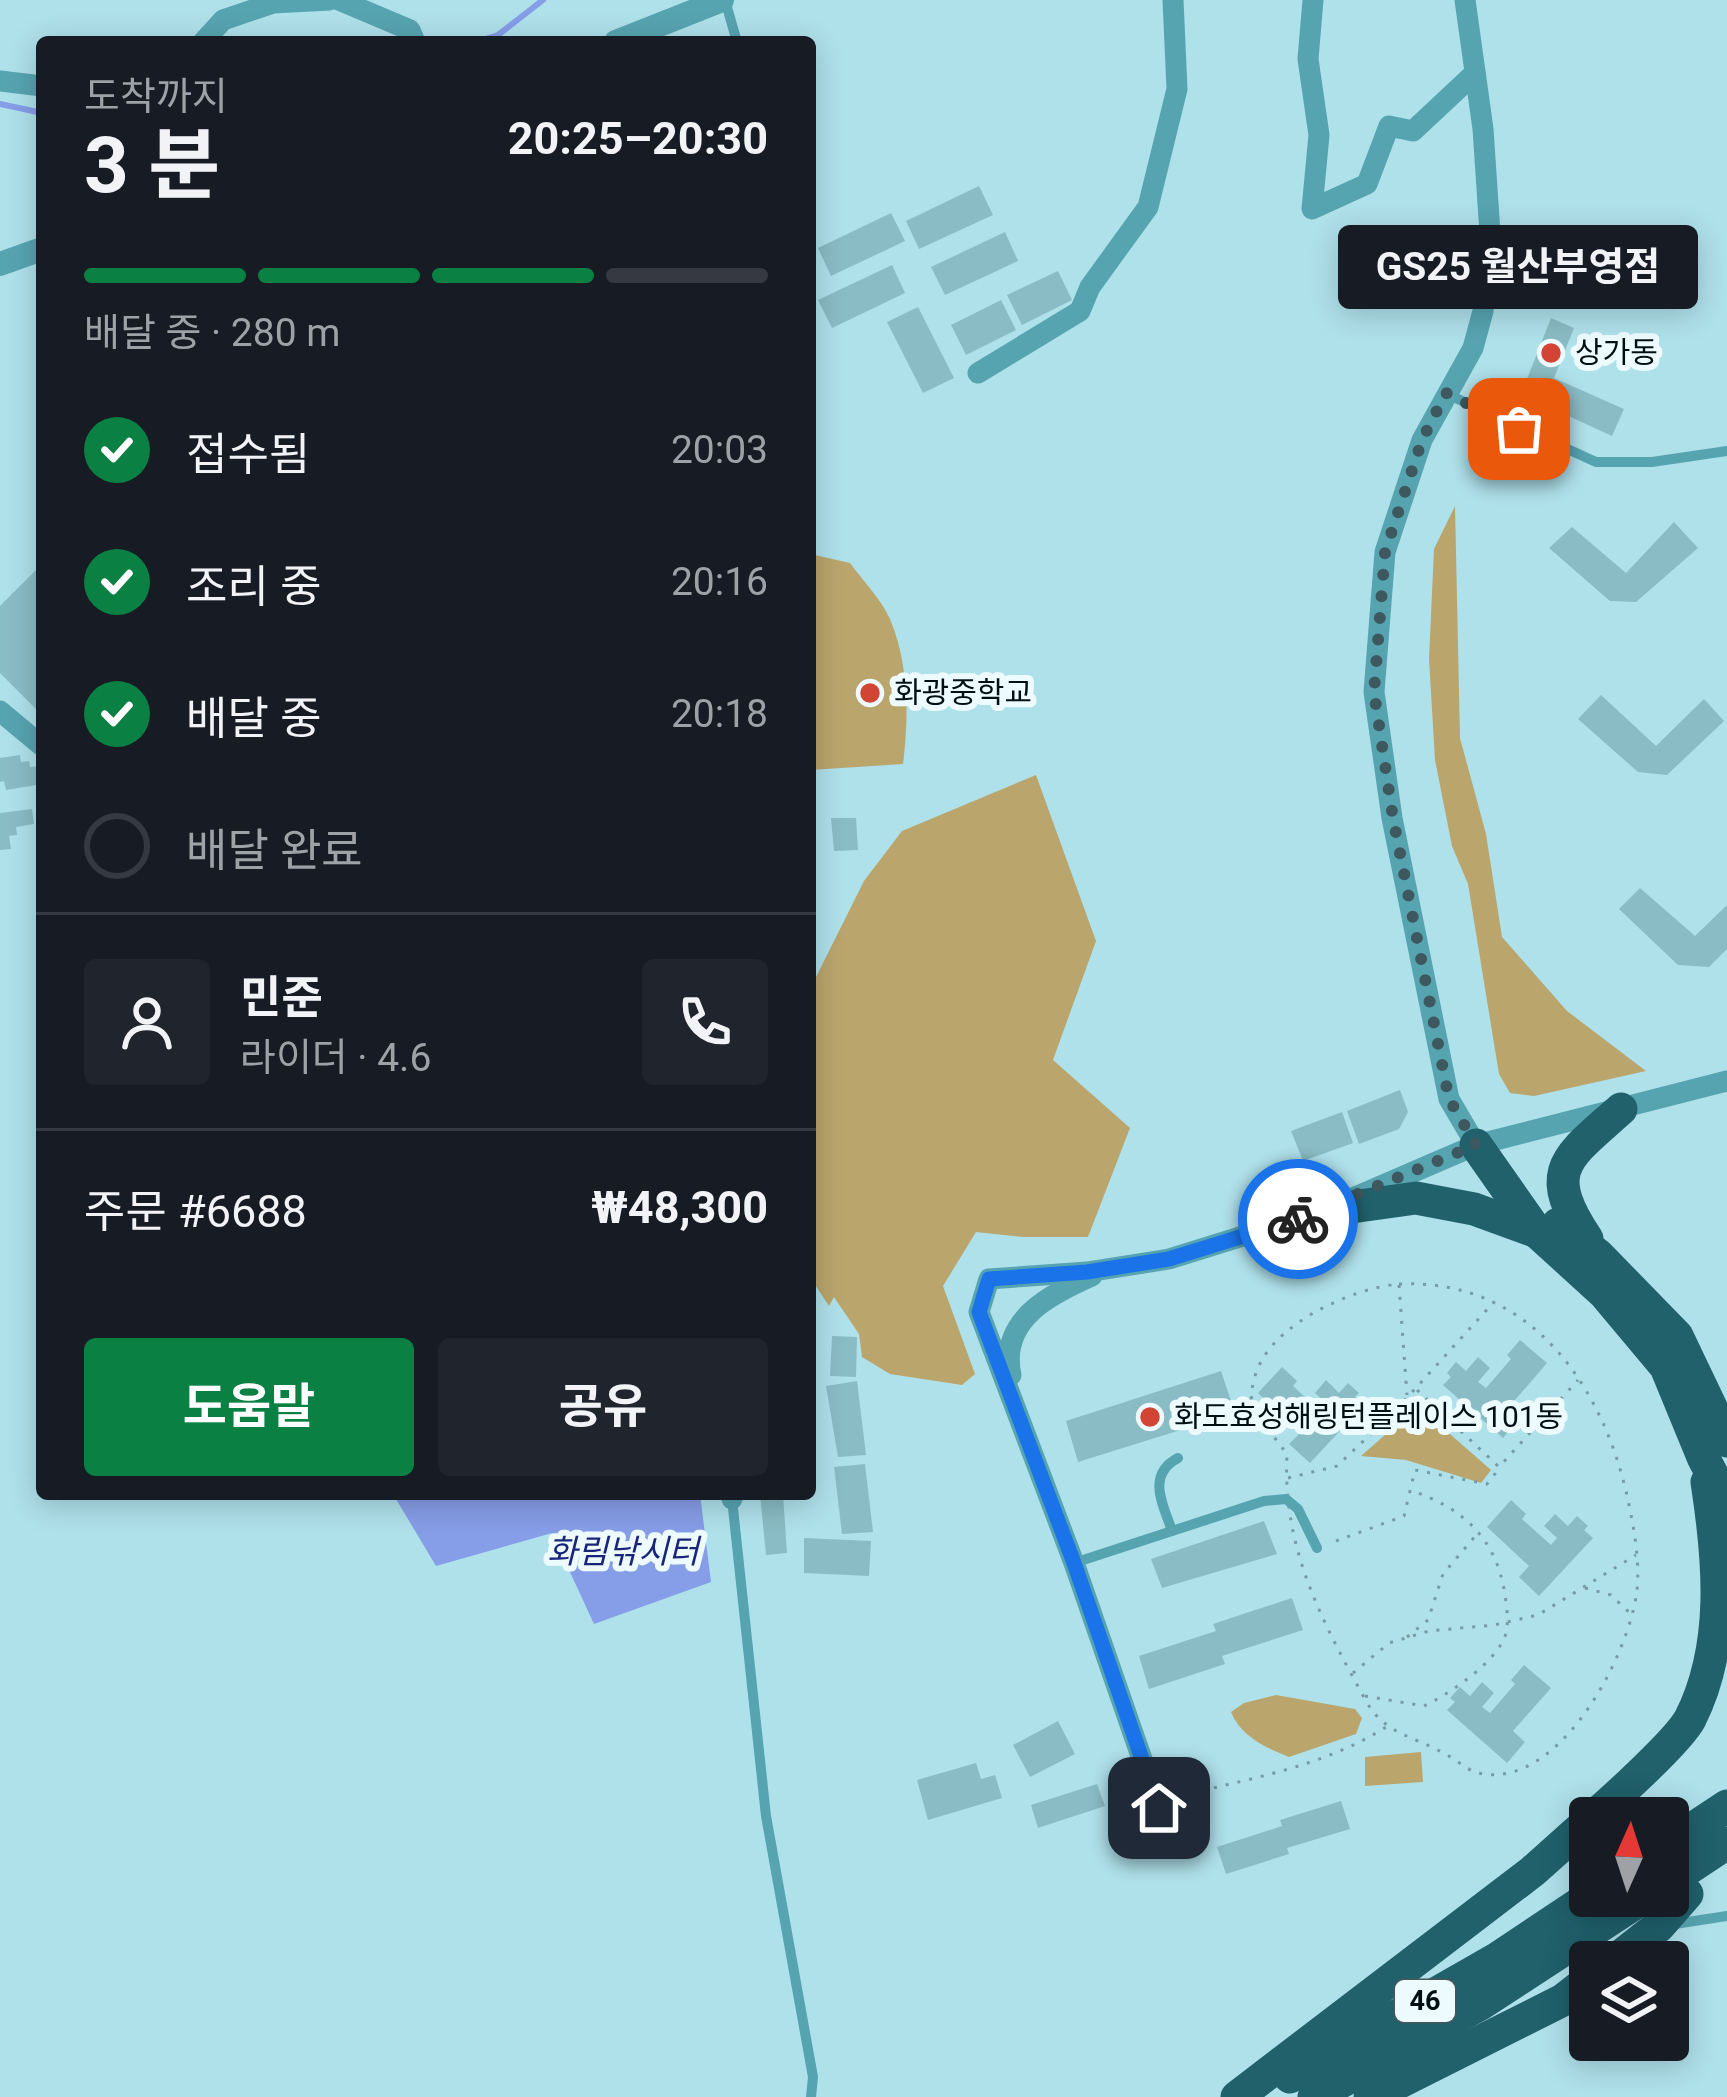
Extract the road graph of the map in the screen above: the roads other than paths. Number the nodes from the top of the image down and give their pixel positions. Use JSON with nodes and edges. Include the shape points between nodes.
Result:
{"nodes":[{"id":1,"x":330,"y":0,"type":"edge"},
{"id":2,"x":339,"y":0,"type":"edge"},
{"id":3,"x":723,"y":0,"type":"edge"},
{"id":4,"x":1173,"y":0,"type":"edge"},
{"id":5,"x":1313,"y":0,"type":"edge"},
{"id":6,"x":1465,"y":0,"type":"edge"},
{"id":7,"x":208,"y":36,"type":"edge"},
{"id":8,"x":412,"y":36,"type":"edge"},
{"id":9,"x":631,"y":36,"type":"edge"},
{"id":10,"x":735,"y":36,"type":"edge"},
{"id":11,"x":1475,"y":73,"type":"junction"},
{"id":12,"x":0,"y":80,"type":"edge"},
{"id":13,"x":36,"y":85,"type":"edge"},
{"id":14,"x":36,"y":251,"type":"edge"},
{"id":15,"x":0,"y":264,"type":"edge"},
{"id":16,"x":978,"y":373,"type":"dead end"},
{"id":17,"x":1446,"y":393,"type":"junction"},
{"id":18,"x":1727,"y":451,"type":"edge"},
{"id":19,"x":0,"y":712,"type":"edge"},
{"id":20,"x":36,"y":741,"type":"edge"},
{"id":21,"x":1727,"y":1082,"type":"edge"},
{"id":22,"x":1621,"y":1109,"type":"junction"},
{"id":23,"x":1476,"y":1145,"type":"junction"},
{"id":24,"x":1323,"y":1211,"type":"junction"},
{"id":25,"x":1537,"y":1232,"type":"junction"},
{"id":26,"x":1598,"y":1256,"type":"junction"},
{"id":27,"x":1112,"y":1268,"type":"junction"},
{"id":28,"x":1019,"y":1417,"type":"junction"},
{"id":29,"x":1715,"y":1449,"type":"edge"},
{"id":30,"x":1178,"y":1458,"type":"dead end"},
{"id":31,"x":731,"y":1500,"type":"edge"},
{"id":32,"x":1727,"y":1504,"type":"edge"},
{"id":33,"x":1172,"y":1531,"type":"junction"},
{"id":34,"x":1316,"y":1548,"type":"dead end"},
{"id":35,"x":1074,"y":1563,"type":"junction"},
{"id":36,"x":1613,"y":1797,"type":"edge"},
{"id":37,"x":1158,"y":1805,"type":"road end"},
{"id":38,"x":1727,"y":1806,"type":"edge"},
{"id":39,"x":1689,"y":1831,"type":"edge"},
{"id":40,"x":1569,"y":1839,"type":"edge"},
{"id":41,"x":1727,"y":1843,"type":"edge"},
{"id":42,"x":1689,"y":1877,"type":"edge"},
{"id":43,"x":1569,"y":1911,"type":"edge"},
{"id":44,"x":1689,"y":1913,"type":"edge"},
{"id":45,"x":1727,"y":1916,"type":"edge"},
{"id":46,"x":1642,"y":1917,"type":"edge"},
{"id":47,"x":1648,"y":1917,"type":"edge"},
{"id":48,"x":1629,"y":1941,"type":"edge"},
{"id":49,"x":1569,"y":1995,"type":"edge"},
{"id":50,"x":811,"y":2097,"type":"edge"},
{"id":51,"x":1238,"y":2097,"type":"edge"},
{"id":52,"x":1253,"y":2097,"type":"edge"},
{"id":53,"x":1314,"y":2097,"type":"edge"},
{"id":54,"x":1370,"y":2097,"type":"edge"}],
"edges":[{"from":1,"to":7,"type":"street","via":[[272,3],[223,20]]},
{"from":2,"to":8,"type":"street"},
{"from":3,"to":9,"type":"street"},
{"from":3,"to":10,"type":"lane"},
{"from":4,"to":16,"type":"street","via":[[1178,89],[1148,207],[1080,310]]},
{"from":5,"to":11,"type":"street","via":[[1308,59],[1319,135],[1312,209],[1367,184],[1389,125],[1413,131]]},
{"from":6,"to":11,"type":"street"},
{"from":11,"to":17,"type":"street","via":[[1490,233],[1483,311],[1473,348]]},
{"from":12,"to":13,"type":"street"},
{"from":14,"to":15,"type":"street"},
{"from":17,"to":18,"type":"lane","via":[[1596,462]]},
{"from":17,"to":23,"type":"street","via":[[1385,552],[1374,692],[1449,1099]]},
{"from":19,"to":20,"type":"street"},
{"from":21,"to":22,"type":"street"},
{"from":22,"to":23,"type":"street"},
{"from":22,"to":26,"type":"highway","via":[[1580,1146],[1560,1187]]},
{"from":23,"to":24,"type":"street"},
{"from":23,"to":25,"type":"highway"},
{"from":23,"to":26,"type":"highway"},
{"from":24,"to":25,"type":"highway","via":[[1416,1198]]},
{"from":24,"to":27,"type":"street","via":[[1169,1259]]},
{"from":25,"to":29,"type":"highway","via":[[1666,1366]]},
{"from":26,"to":29,"type":"highway","via":[[1678,1336]]},
{"from":27,"to":28,"type":"street","via":[[1036,1304],[1014,1331],[1007,1358]]},
{"from":27,"to":28,"type":"street","via":[[989,1279],[979,1312]]},
{"from":28,"to":35,"type":"street"},
{"from":29,"to":32,"type":"highway"},
{"from":29,"to":36,"type":"highway","via":[[1716,1641],[1689,1721]]},
{"from":30,"to":33,"type":"lane","via":[[1159,1475]]},
{"from":31,"to":50,"type":"lane","via":[[766,1816]]},
{"from":33,"to":34,"type":"lane","via":[[1286,1499]]},
{"from":33,"to":35,"type":"lane"},
{"from":35,"to":37,"type":"street"},
{"from":38,"to":39,"type":"highway"},
{"from":40,"to":51,"type":"highway"},
{"from":41,"to":42,"type":"highway"},
{"from":43,"to":52,"type":"highway","number":"46"},
{"from":44,"to":45,"type":"lane"},
{"from":46,"to":53,"type":"highway","number":"46"},
{"from":47,"to":48,"type":"highway"},
{"from":49,"to":54,"type":"highway"}]}
